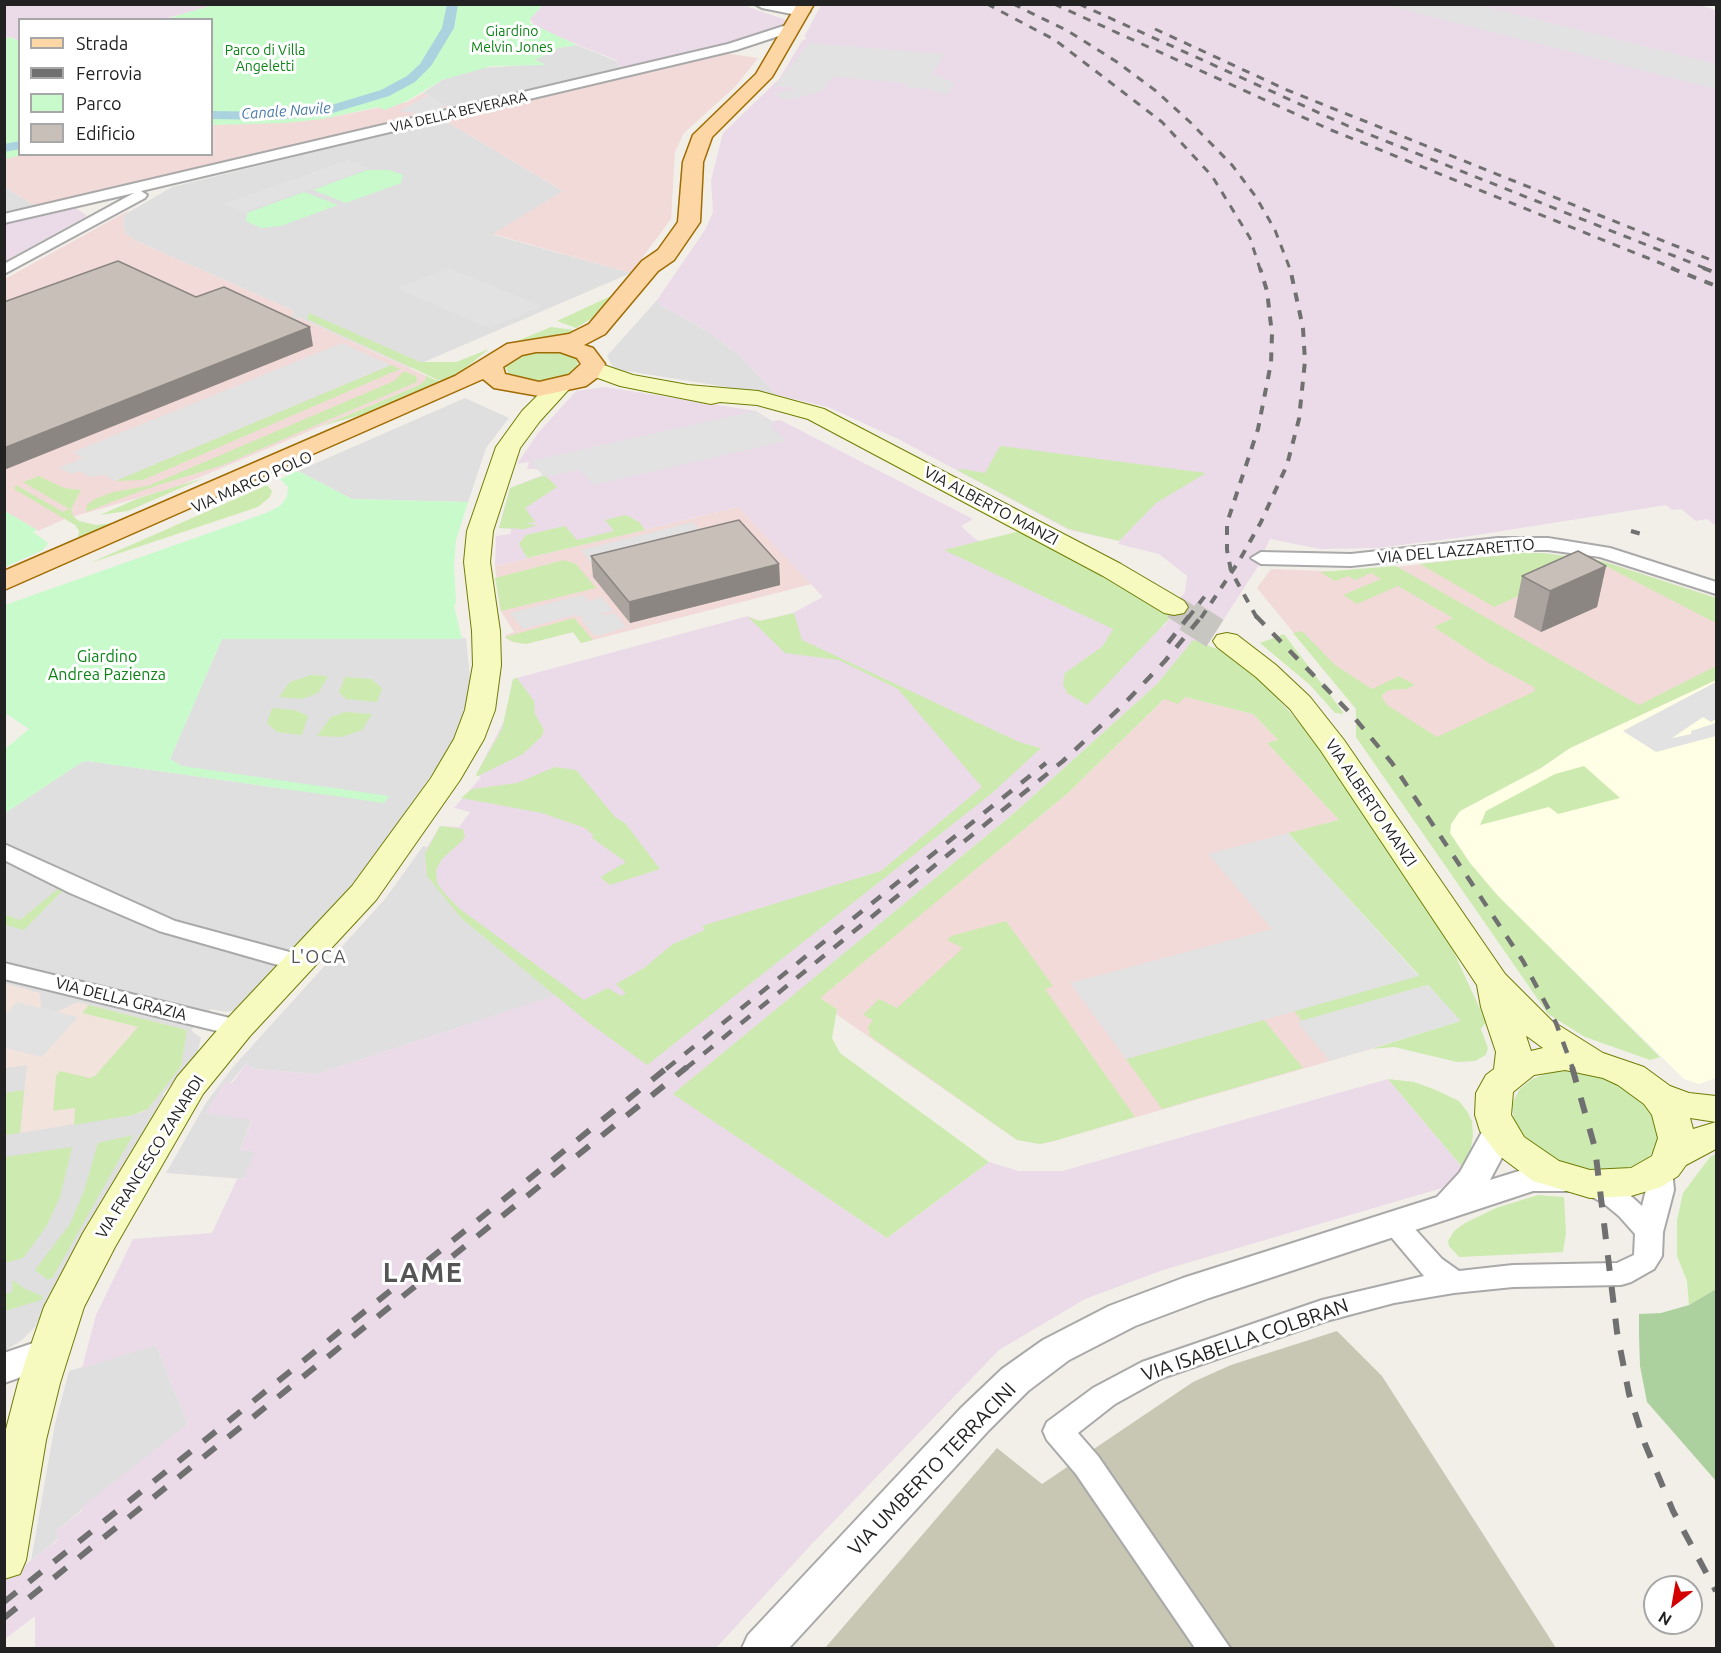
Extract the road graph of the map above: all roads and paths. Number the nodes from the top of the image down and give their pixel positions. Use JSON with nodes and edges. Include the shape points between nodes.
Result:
{"nodes":[{"id":1,"x":762,"y":4,"type":"edge"},
{"id":2,"x":804,"y":8,"type":"edge"},
{"id":3,"x":793,"y":27,"type":"junction"},
{"id":4,"x":732,"y":47,"type":"junction"},
{"id":5,"x":780,"y":50,"type":"junction"},
{"id":6,"x":187,"y":177,"type":"junction"},
{"id":7,"x":98,"y":197,"type":"junction"},
{"id":8,"x":118,"y":207,"type":"junction"},
{"id":9,"x":4,"y":219,"type":"edge"},
{"id":10,"x":666,"y":255,"type":"junction"},
{"id":11,"x":4,"y":270,"type":"edge"},
{"id":12,"x":552,"y":344,"type":"junction"},
{"id":13,"x":592,"y":363,"type":"junction"},
{"id":14,"x":505,"y":379,"type":"junction"},
{"id":15,"x":641,"y":384,"type":"junction"},
{"id":16,"x":566,"y":385,"type":"junction"},
{"id":17,"x":531,"y":416,"type":"junction"},
{"id":18,"x":1261,"y":558,"type":"dead end"},
{"id":19,"x":4,"y":582,"type":"edge"},
{"id":20,"x":1716,"y":588,"type":"edge"},
{"id":21,"x":4,"y":592,"type":"edge"},
{"id":22,"x":1174,"y":607,"type":"tunnel mouth"},
{"id":23,"x":1227,"y":641,"type":"tunnel mouth"},
{"id":24,"x":4,"y":851,"type":"edge"},
{"id":25,"x":299,"y":963,"type":"junction"},
{"id":26,"x":4,"y":971,"type":"edge"},
{"id":27,"x":1493,"y":982,"type":"junction"},
{"id":28,"x":238,"y":1028,"type":"junction"},
{"id":29,"x":1590,"y":1061,"type":"junction"},
{"id":30,"x":1512,"y":1071,"type":"junction"},
{"id":31,"x":1657,"y":1095,"type":"junction"},
{"id":32,"x":1716,"y":1109,"type":"edge"},
{"id":33,"x":1499,"y":1131,"type":"junction"},
{"id":34,"x":1716,"y":1135,"type":"edge"},
{"id":35,"x":1666,"y":1163,"type":"junction"},
{"id":36,"x":1579,"y":1181,"type":"junction"},
{"id":37,"x":1447,"y":1207,"type":"junction"},
{"id":38,"x":1395,"y":1224,"type":"junction"},
{"id":39,"x":1649,"y":1232,"type":"junction"},
{"id":40,"x":1454,"y":1282,"type":"junction"},
{"id":41,"x":48,"y":1353,"type":"junction"},
{"id":42,"x":4,"y":1368,"type":"edge"},
{"id":43,"x":18,"y":1414,"type":"edge"},
{"id":44,"x":4,"y":1560,"type":"edge"},
{"id":45,"x":763,"y":1648,"type":"edge"},
{"id":46,"x":1213,"y":1648,"type":"edge"}],
"edges":[{"from":1,"to":2,"type":"street"},
{"from":2,"to":3,"type":"main road"},
{"from":3,"to":4,"type":"street","name":"VIA DELLA BEVERARA"},
{"from":3,"to":5,"type":"main road"},
{"from":4,"to":5,"type":"street","name":"VIA DELLA BEVERARA"},
{"from":4,"to":6,"type":"street","name":"VIA DELLA BEVERARA"},
{"from":5,"to":10,"type":"main road","via":[[763,77],[710,127],[698,144],[689,222]]},
{"from":6,"to":7,"type":"street","name":"VIA DELLA BEVERARA"},
{"from":6,"to":8,"type":"street","name":"VIA DELLA BEVERARA"},
{"from":7,"to":8,"type":"street","via":[[119,202]]},
{"from":7,"to":9,"type":"street","name":"VIA DELLA BEVERARA"},
{"from":8,"to":11,"type":"street","name":"VIA DELLA BEVERARA"},
{"from":10,"to":12,"type":"main road","via":[[650,266],[597,329],[574,340]]},
{"from":10,"to":13,"type":"main road","via":[[665,267]]},
{"from":12,"to":13,"type":"main road","via":[[575,348]]},
{"from":12,"to":14,"type":"main road","via":[[504,353]]},
{"from":13,"to":15,"type":"main road","name":"VIA ALBERTO MANZI"},
{"from":13,"to":16,"type":"main road","via":[[584,377]]},
{"from":14,"to":16,"type":"main road"},
{"from":14,"to":17,"type":"main road","via":[[532,400]]},
{"from":14,"to":19,"type":"main road","name":"VIA MARCO POLO","via":[[454,385]]},
{"from":14,"to":21,"type":"main road","name":"VIA MARCO POLO","via":[[456,393]]},
{"from":15,"to":16,"type":"main road","name":"VIA ALBERTO MANZI"},
{"from":15,"to":22,"type":"main road","name":"VIA ALBERTO MANZI","via":[[793,411],[837,425],[1113,570]]},
{"from":16,"to":17,"type":"main road","name":"VIA FRANCESCO ZANARDI"},
{"from":17,"to":25,"type":"main road","name":"VIA FRANCESCO ZANARDI","via":[[502,459],[479,536],[477,562],[487,648],[481,703],[473,730],[450,772],[380,871]]},
{"from":18,"to":20,"type":"street","name":"VIA DEL LAZZARETTO","via":[[1351,560],[1498,544],[1548,544],[1603,552]]},
{"from":23,"to":27,"type":"main road","name":"VIA ALBERTO MANZI","via":[[1266,670],[1300,703]]},
{"from":24,"to":25,"type":"street","via":[[167,926]]},
{"from":25,"to":28,"type":"main road","name":"VIA FRANCESCO ZANARDI"},
{"from":26,"to":28,"type":"street","name":"VIA DELLA GRAZIA"},
{"from":27,"to":29,"type":"main road","name":"VIA ALBERTO MANZI","via":[[1540,1029]]},
{"from":27,"to":30,"type":"main road","name":"VIA ALBERTO MANZI","via":[[1514,1052]]},
{"from":28,"to":41,"type":"main road","name":"VIA FRANCESCO ZANARDI","via":[[190,1086],[137,1173],[72,1289]]},
{"from":29,"to":30,"type":"main road","via":[[1541,1060]]},
{"from":29,"to":31,"type":"main road","via":[[1631,1076]]},
{"from":30,"to":33,"type":"main road","via":[[1494,1093],[1493,1115]]},
{"from":31,"to":32,"type":"main road","via":[[1686,1105]]},
{"from":31,"to":35,"type":"main road","via":[[1670,1112],[1676,1130],[1676,1146]]},
{"from":33,"to":36,"type":"main road","via":[[1527,1159]]},
{"from":33,"to":37,"type":"street","name":"VIA UMBERTO TERRACINI","via":[[1473,1180]]},
{"from":34,"to":35,"type":"main road","via":[[1688,1146]]},
{"from":35,"to":36,"type":"main road","via":[[1631,1182]]},
{"from":35,"to":39,"type":"street","name":"VIA ISABELLA COLBRAN"},
{"from":36,"to":37,"type":"street","name":"VIA UMBERTO TERRACINI","via":[[1532,1179]]},
{"from":36,"to":39,"type":"street","via":[[1612,1195]]},
{"from":37,"to":38,"type":"street","name":"VIA UMBERTO TERRACINI"},
{"from":38,"to":40,"type":"street","via":[[1432,1267]]},
{"from":38,"to":45,"type":"street","name":"VIA UMBERTO TERRACINI","via":[[1196,1288],[1122,1316],[1056,1350],[1015,1380],[975,1419]]},
{"from":39,"to":40,"type":"street","name":"VIA ISABELLA COLBRAN","via":[[1644,1262],[1621,1274],[1513,1276]]},
{"from":40,"to":46,"type":"street","name":"VIA ISABELLA COLBRAN","via":[[1394,1292],[1322,1311],[1173,1361],[1104,1396],[1058,1431],[1087,1465]]},
{"from":41,"to":42,"type":"street"},
{"from":41,"to":43,"type":"main road","name":"VIA FRANCESCO ZANARDI"},
{"from":43,"to":44,"type":"main road","name":"VIA FRANCESCO ZANARDI"}]}
